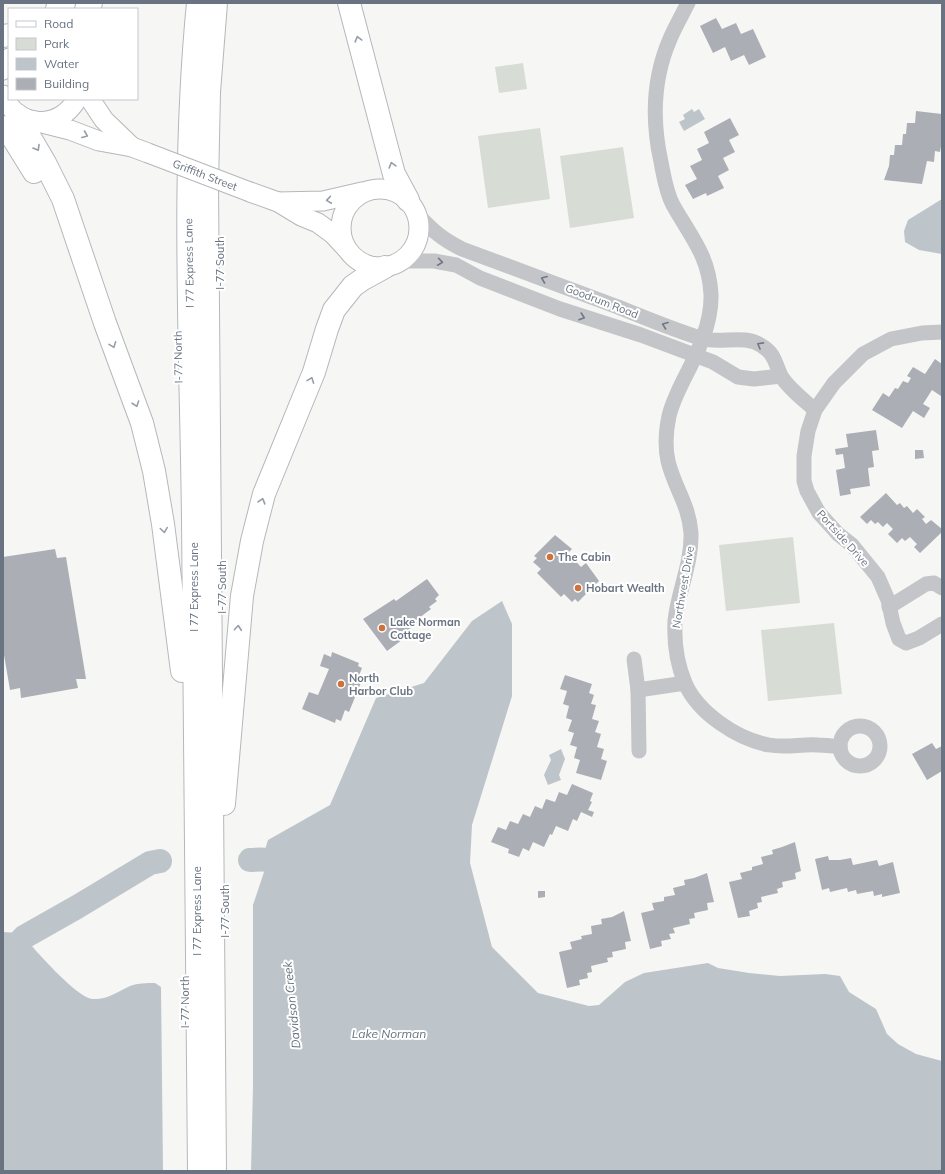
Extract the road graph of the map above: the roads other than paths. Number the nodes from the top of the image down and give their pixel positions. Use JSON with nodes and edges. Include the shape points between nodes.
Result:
{"nodes":[{"id":1,"x":185,"y":3,"type":"edge"},
{"id":2,"x":198,"y":3,"type":"edge"},
{"id":3,"x":216,"y":3,"type":"edge"},
{"id":4,"x":228,"y":3,"type":"edge"},
{"id":5,"x":349,"y":3,"type":"edge"},
{"id":6,"x":688,"y":3,"type":"edge"},
{"id":7,"x":8,"y":60,"type":"edge"},
{"id":8,"x":3,"y":70,"type":"edge"},
{"id":9,"x":76,"y":100,"type":"edge"},
{"id":10,"x":91,"y":100,"type":"edge"},
{"id":11,"x":11,"y":110,"type":"edge"},
{"id":12,"x":140,"y":150,"type":"junction"},
{"id":13,"x":367,"y":191,"type":"junction"},
{"id":14,"x":278,"y":202,"type":"junction"},
{"id":15,"x":413,"y":207,"type":"junction"},
{"id":16,"x":347,"y":249,"type":"junction"},
{"id":17,"x":393,"y":264,"type":"junction"},
{"id":18,"x":942,"y":332,"type":"edge"},
{"id":19,"x":702,"y":339,"type":"junction"},
{"id":20,"x":696,"y":355,"type":"junction"},
{"id":21,"x":782,"y":376,"type":"junction"},
{"id":22,"x":815,"y":410,"type":"junction"},
{"id":23,"x":942,"y":588,"type":"edge"},
{"id":24,"x":889,"y":607,"type":"junction"},
{"id":25,"x":942,"y":624,"type":"edge"},
{"id":26,"x":634,"y":659,"type":"dead end"},
{"id":27,"x":182,"y":662,"type":"junction"},
{"id":28,"x":685,"y":683,"type":"junction"},
{"id":29,"x":638,"y":690,"type":"junction"},
{"id":30,"x":840,"y":747,"type":"dead end"},
{"id":31,"x":638,"y":751,"type":"dead end"},
{"id":32,"x":224,"y":807,"type":"junction"},
{"id":33,"x":186,"y":1171,"type":"edge"},
{"id":34,"x":199,"y":1171,"type":"edge"},
{"id":35,"x":214,"y":1171,"type":"edge"},
{"id":36,"x":227,"y":1171,"type":"edge"}],
"edges":[{"from":1,"to":27,"type":"highway","name":"I-77 North","via":[[178,91],[176,235]]},
{"from":2,"to":34,"type":"highway","name":"I 77 Express Lane","via":[[191,91],[188,235],[194,521]]},
{"from":3,"to":35,"type":"highway","name":"I 77 Express Lane","via":[[209,92],[207,186]]},
{"from":4,"to":32,"type":"highway","name":"I-77 South","via":[[219,186]]},
{"from":15,"to":5,"type":"highway","one_way":true,"via":[[391,163]]},
{"from":6,"to":19,"type":"street","name":"Northwest Drive","via":[[669,40],[661,63],[655,106],[656,131],[666,187],[672,204],[700,249],[707,267],[711,300]]},
{"from":7,"to":8,"type":"main road"},
{"from":9,"to":11,"type":"main road","via":[[67,112],[52,120]]},
{"from":10,"to":12,"type":"main road","name":"Griffith Street","via":[[104,120]]},
{"from":11,"to":12,"type":"main road","name":"Griffith Street","one_way":true,"via":[[99,141]]},
{"from":11,"to":27,"type":"highway","one_way":true,"via":[[11,135],[42,187],[105,323],[134,400],[150,453],[164,524]]},
{"from":12,"to":14,"type":"main road","name":"Griffith Street","bridge":true},
{"from":13,"to":14,"type":"main road","name":"Griffith Street","one_way":true,"via":[[323,201]]},
{"from":13,"to":15,"type":"main road","via":[[385,189],[401,195]]},
{"from":13,"to":16,"type":"main road","via":[[352,200],[343,215],[341,232]]},
{"from":14,"to":16,"type":"main road","name":"Griffith Street","via":[[326,228]]},
{"from":15,"to":17,"type":"main road","via":[[420,223],[418,241],[411,252]]},
{"from":19,"to":15,"type":"street","name":"Goodrum Road","one_way":true,"via":[[462,249],[435,233]]},
{"from":16,"to":17,"type":"main road","via":[[360,261],[376,267]]},
{"from":17,"to":20,"type":"street","name":"Goodrum Road","one_way":true,"via":[[434,261],[456,265],[480,278],[560,309]]},
{"from":32,"to":17,"type":"highway","one_way":true,"via":[[242,596],[264,494],[314,372],[334,310],[352,286]]},
{"from":18,"to":22,"type":"street","name":"Portside Drive","via":[[891,339],[862,354],[834,384]]},
{"from":19,"to":20,"type":"street","name":"Northwest Drive"},
{"from":21,"to":19,"type":"street","name":"Goodrum Road","one_way":true,"via":[[774,357],[757,343]]},
{"from":20,"to":21,"type":"street","name":"Goodrum Road","via":[[738,377],[754,379]]},
{"from":20,"to":28,"type":"street","name":"Northwest Drive","via":[[672,405],[666,440],[669,463],[685,504],[691,533],[689,559],[675,622],[676,651]]},
{"from":21,"to":22,"type":"street","name":"Goodrum Road"},
{"from":22,"to":24,"type":"street","name":"Portside Drive","via":[[804,456],[804,481],[807,491],[819,513],[878,577]]},
{"from":23,"to":24,"type":"street","via":[[934,583],[926,584]]},
{"from":24,"to":25,"type":"street","name":"Portside Drive","via":[[899,639],[906,643]]},
{"from":26,"to":29,"type":"street"},
{"from":27,"to":33,"type":"highway","name":"I-77 North"},
{"from":28,"to":29,"type":"street"},
{"from":28,"to":30,"type":"street","name":"Northwest Drive","via":[[697,701],[714,718],[731,731],[751,740],[780,747],[817,744]]},
{"from":29,"to":31,"type":"street"},
{"from":32,"to":36,"type":"highway","name":"I-77 South"}]}
